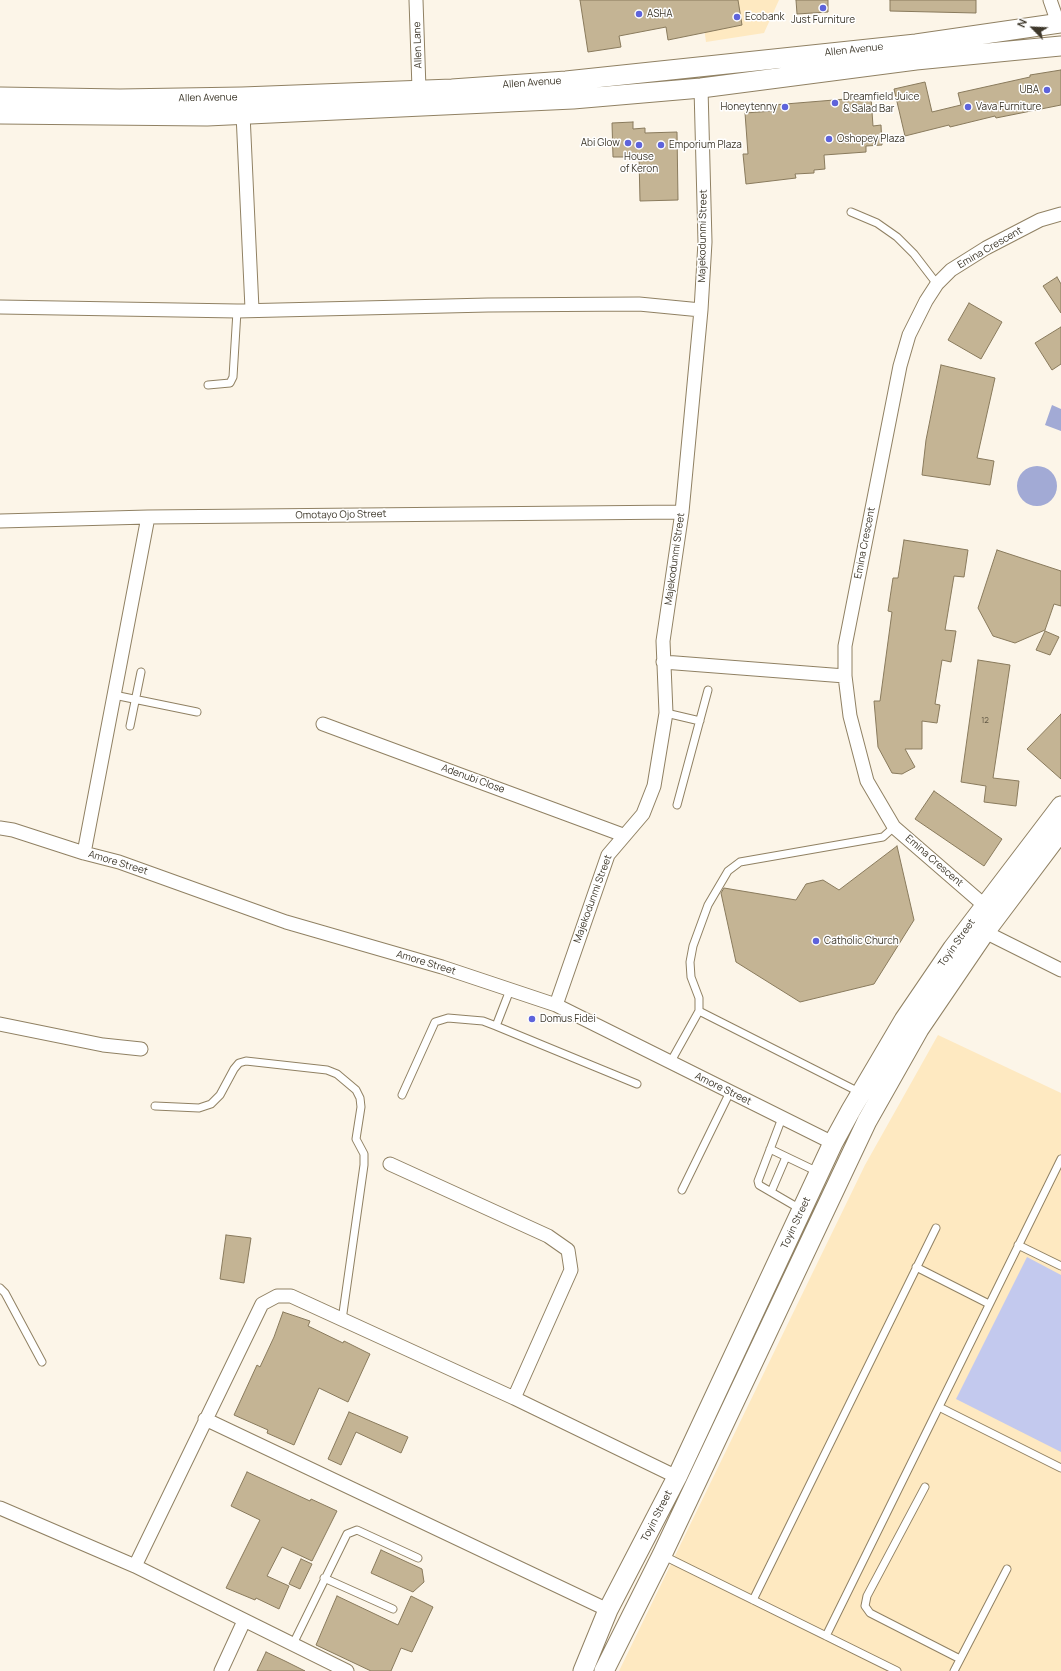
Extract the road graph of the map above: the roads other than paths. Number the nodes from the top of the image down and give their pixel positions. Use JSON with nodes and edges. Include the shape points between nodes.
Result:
{"nodes":[{"id":1,"x":416,"y":0,"type":"edge"},
{"id":2,"x":1050,"y":0,"type":"edge"},
{"id":3,"x":1059,"y":23,"type":"edge"},
{"id":4,"x":1061,"y":46,"type":"edge"},
{"id":5,"x":701,"y":88,"type":"junction"},
{"id":6,"x":419,"y":89,"type":"junction"},
{"id":7,"x":0,"y":97,"type":"edge"},
{"id":8,"x":0,"y":114,"type":"edge"},
{"id":9,"x":243,"y":114,"type":"junction"},
{"id":10,"x":851,"y":212,"type":"dead end"},
{"id":11,"x":1061,"y":214,"type":"edge"},
{"id":12,"x":937,"y":284,"type":"junction"},
{"id":13,"x":0,"y":307,"type":"edge"},
{"id":14,"x":252,"y":309,"type":"junction"},
{"id":15,"x":701,"y":310,"type":"junction"},
{"id":16,"x":237,"y":311,"type":"junction"},
{"id":17,"x":208,"y":385,"type":"dead end"},
{"id":18,"x":682,"y":512,"type":"junction"},
{"id":19,"x":148,"y":517,"type":"junction"},
{"id":20,"x":0,"y":521,"type":"edge"},
{"id":21,"x":663,"y":662,"type":"junction"},
{"id":22,"x":141,"y":672,"type":"dead end"},
{"id":23,"x":845,"y":676,"type":"junction"},
{"id":24,"x":708,"y":690,"type":"dead end"},
{"id":25,"x":114,"y":695,"type":"junction"},
{"id":26,"x":134,"y":700,"type":"junction"},
{"id":27,"x":197,"y":712,"type":"dead end"},
{"id":28,"x":666,"y":713,"type":"junction"},
{"id":29,"x":700,"y":721,"type":"junction"},
{"id":30,"x":323,"y":724,"type":"dead end"},
{"id":31,"x":130,"y":726,"type":"dead end"},
{"id":32,"x":677,"y":805,"type":"dead end"},
{"id":33,"x":1061,"y":806,"type":"edge"},
{"id":34,"x":894,"y":827,"type":"junction"},
{"id":35,"x":0,"y":828,"type":"edge"},
{"id":36,"x":1061,"y":831,"type":"edge"},
{"id":37,"x":623,"y":835,"type":"junction"},
{"id":38,"x":84,"y":853,"type":"junction"},
{"id":39,"x":984,"y":905,"type":"junction"},
{"id":40,"x":985,"y":932,"type":"junction"},
{"id":41,"x":1061,"y":970,"type":"edge"},
{"id":42,"x":510,"y":990,"type":"junction"},
{"id":43,"x":556,"y":1005,"type":"junction"},
{"id":44,"x":699,"y":1011,"type":"junction"},
{"id":45,"x":0,"y":1024,"type":"edge"},
{"id":46,"x":496,"y":1026,"type":"junction"},
{"id":47,"x":141,"y":1049,"type":"dead end"},
{"id":48,"x":670,"y":1063,"type":"junction"},
{"id":49,"x":637,"y":1084,"type":"dead end"},
{"id":50,"x":730,"y":1092,"type":"junction"},
{"id":51,"x":861,"y":1093,"type":"junction"},
{"id":52,"x":402,"y":1095,"type":"dead end"},
{"id":53,"x":155,"y":1106,"type":"dead end"},
{"id":54,"x":782,"y":1118,"type":"junction"},
{"id":55,"x":834,"y":1143,"type":"junction"},
{"id":56,"x":770,"y":1149,"type":"junction"},
{"id":57,"x":786,"y":1157,"type":"junction"},
{"id":58,"x":1061,"y":1159,"type":"edge"},
{"id":59,"x":390,"y":1164,"type":"dead end"},
{"id":60,"x":820,"y":1172,"type":"junction"},
{"id":61,"x":682,"y":1190,"type":"dead end"},
{"id":62,"x":771,"y":1192,"type":"junction"},
{"id":63,"x":802,"y":1210,"type":"junction"},
{"id":64,"x":936,"y":1228,"type":"dead end"},
{"id":65,"x":1018,"y":1245,"type":"junction"},
{"id":66,"x":1061,"y":1266,"type":"edge"},
{"id":67,"x":916,"y":1268,"type":"junction"},
{"id":68,"x":0,"y":1288,"type":"edge"},
{"id":69,"x":989,"y":1304,"type":"junction"},
{"id":70,"x":342,"y":1320,"type":"junction"},
{"id":71,"x":42,"y":1362,"type":"dead end"},
{"id":72,"x":514,"y":1398,"type":"junction"},
{"id":73,"x":939,"y":1407,"type":"junction"},
{"id":74,"x":205,"y":1419,"type":"junction"},
{"id":75,"x":1061,"y":1468,"type":"edge"},
{"id":76,"x":677,"y":1477,"type":"junction"},
{"id":77,"x":925,"y":1487,"type":"dead end"},
{"id":78,"x":0,"y":1508,"type":"edge"},
{"id":79,"x":662,"y":1555,"type":"junction"},
{"id":80,"x":418,"y":1558,"type":"dead end"},
{"id":81,"x":135,"y":1566,"type":"junction"},
{"id":82,"x":1007,"y":1569,"type":"dead end"},
{"id":83,"x":324,"y":1578,"type":"junction"},
{"id":84,"x":753,"y":1600,"type":"junction"},
{"id":85,"x":393,"y":1609,"type":"dead end"},
{"id":86,"x":608,"y":1610,"type":"junction"},
{"id":87,"x":244,"y":1621,"type":"junction"},
{"id":88,"x":826,"y":1636,"type":"junction"},
{"id":89,"x":292,"y":1644,"type":"junction"},
{"id":90,"x":960,"y":1659,"type":"junction"},
{"id":91,"x":221,"y":1671,"type":"edge"},
{"id":92,"x":347,"y":1671,"type":"edge"},
{"id":93,"x":583,"y":1671,"type":"edge"},
{"id":94,"x":604,"y":1671,"type":"edge"},
{"id":95,"x":897,"y":1671,"type":"edge"},
{"id":96,"x":954,"y":1671,"type":"edge"}],
"edges":[{"from":1,"to":6,"type":"street","name":"Allen Lane"},
{"from":2,"to":3,"type":"street"},
{"from":3,"to":6,"type":"main road","name":"Allen Avenue","via":[[916,44],[566,81]]},
{"from":4,"to":5,"type":"main road","name":"Allen Avenue","via":[[916,60]]},
{"from":5,"to":9,"type":"main road","name":"Allen Avenue","via":[[573,99]]},
{"from":5,"to":15,"type":"street","name":"Majekodunmi Street","via":[[705,242]]},
{"from":6,"to":7,"type":"main road","name":"Allen Avenue","via":[[242,97]]},
{"from":8,"to":9,"type":"main road","name":"Allen Avenue"},
{"from":9,"to":14,"type":"street"},
{"from":10,"to":12,"type":"lane","via":[[877,223],[897,237]]},
{"from":11,"to":12,"type":"street","name":"Emina Crescent","via":[[1040,220],[986,248],[951,270]]},
{"from":12,"to":23,"type":"street","name":"Emina Crescent","via":[[909,335],[900,366],[845,646]]},
{"from":13,"to":16,"type":"street"},
{"from":14,"to":15,"type":"street","via":[[639,304]]},
{"from":14,"to":16,"type":"street"},
{"from":15,"to":18,"type":"street","name":"Majekodunmi Street"},
{"from":16,"to":17,"type":"lane","via":[[233,377],[230,383]]},
{"from":18,"to":19,"type":"street","name":"Omotayo Ojo Street"},
{"from":18,"to":21,"type":"street","name":"Majekodunmi Street","via":[[663,641]]},
{"from":19,"to":20,"type":"street","name":"Omotayo Ojo Street"},
{"from":19,"to":25,"type":"street"},
{"from":21,"to":23,"type":"street"},
{"from":21,"to":28,"type":"street","name":"Majekodunmi Street"},
{"from":22,"to":26,"type":"lane"},
{"from":23,"to":34,"type":"street","name":"Emina Crescent","via":[[850,716],[867,781]]},
{"from":24,"to":29,"type":"lane"},
{"from":25,"to":26,"type":"lane"},
{"from":25,"to":38,"type":"street"},
{"from":26,"to":27,"type":"lane"},
{"from":26,"to":31,"type":"lane"},
{"from":28,"to":29,"type":"lane"},
{"from":28,"to":37,"type":"street","name":"Majekodunmi Street","via":[[654,786],[643,814]]},
{"from":29,"to":32,"type":"lane"},
{"from":30,"to":37,"type":"street","name":"Adenubi Close"},
{"from":33,"to":39,"type":"main road","name":"Toyin Street"},
{"from":34,"to":39,"type":"street","name":"Emina Crescent"},
{"from":34,"to":44,"type":"lane","via":[[883,837],[740,862],[728,871],[708,906],[693,946],[691,977],[699,998]]},
{"from":35,"to":38,"type":"street","name":"Amore Street"},
{"from":36,"to":40,"type":"main road","name":"Toyin Street"},
{"from":37,"to":43,"type":"street","name":"Majekodunmi Street","via":[[608,855]]},
{"from":38,"to":42,"type":"street","name":"Amore Street","via":[[119,862],[286,922],[435,965]]},
{"from":39,"to":51,"type":"main road","name":"Toyin Street","via":[[904,1020]]},
{"from":40,"to":41,"type":"street"},
{"from":40,"to":79,"type":"main road","name":"Toyin Street","via":[[919,1029],[867,1121]]},
{"from":42,"to":43,"type":"street","name":"Amore Street"},
{"from":42,"to":46,"type":"lane"},
{"from":43,"to":48,"type":"street","name":"Amore Street"},
{"from":44,"to":48,"type":"lane"},
{"from":44,"to":51,"type":"lane"},
{"from":45,"to":47,"type":"street","via":[[102,1045]]},
{"from":46,"to":49,"type":"lane"},
{"from":46,"to":52,"type":"lane","via":[[483,1021],[448,1018],[435,1022]]},
{"from":48,"to":50,"type":"street","name":"Amore Street"},
{"from":50,"to":54,"type":"street","name":"Amore Street"},
{"from":50,"to":61,"type":"lane"},
{"from":51,"to":55,"type":"main road","name":"Toyin Street"},
{"from":53,"to":70,"type":"lane","via":[[199,1108],[211,1104],[220,1095],[234,1069],[239,1063],[246,1061],[327,1070],[337,1074],[356,1090],[361,1107],[356,1139],[364,1154],[364,1165]]},
{"from":54,"to":55,"type":"street","name":"Amore Street"},
{"from":54,"to":56,"type":"lane"},
{"from":55,"to":60,"type":"main road","name":"Toyin Street"},
{"from":56,"to":57,"type":"lane"},
{"from":56,"to":62,"type":"lane","via":[[758,1181],[759,1185]]},
{"from":57,"to":60,"type":"lane"},
{"from":57,"to":62,"type":"lane"},
{"from":58,"to":65,"type":"lane"},
{"from":59,"to":72,"type":"street","via":[[548,1236],[568,1250],[571,1270]]},
{"from":60,"to":63,"type":"main road","name":"Toyin Street"},
{"from":62,"to":63,"type":"lane"},
{"from":63,"to":76,"type":"main road","name":"Toyin Street"},
{"from":64,"to":67,"type":"lane"},
{"from":65,"to":66,"type":"lane"},
{"from":65,"to":69,"type":"lane"},
{"from":67,"to":69,"type":"lane"},
{"from":67,"to":84,"type":"lane"},
{"from":68,"to":71,"type":"lane"},
{"from":69,"to":73,"type":"lane"},
{"from":70,"to":72,"type":"street"},
{"from":70,"to":74,"type":"street","via":[[291,1296],[277,1296],[262,1304]]},
{"from":72,"to":76,"type":"street"},
{"from":73,"to":75,"type":"lane"},
{"from":73,"to":88,"type":"lane"},
{"from":74,"to":81,"type":"street"},
{"from":74,"to":86,"type":"street"},
{"from":76,"to":86,"type":"main road","name":"Toyin Street"},
{"from":77,"to":90,"type":"lane","via":[[867,1596],[865,1606],[870,1613]]},
{"from":78,"to":81,"type":"street"},
{"from":79,"to":84,"type":"lane"},
{"from":79,"to":94,"type":"main road","name":"Toyin Street"},
{"from":80,"to":83,"type":"lane","via":[[357,1530],[347,1534]]},
{"from":81,"to":87,"type":"street"},
{"from":82,"to":90,"type":"lane"},
{"from":83,"to":85,"type":"lane"},
{"from":83,"to":89,"type":"lane"},
{"from":84,"to":88,"type":"lane"},
{"from":86,"to":93,"type":"main road","name":"Toyin Street"},
{"from":87,"to":89,"type":"street"},
{"from":87,"to":91,"type":"street"},
{"from":88,"to":95,"type":"lane"},
{"from":89,"to":92,"type":"street"},
{"from":90,"to":96,"type":"lane"}]}
